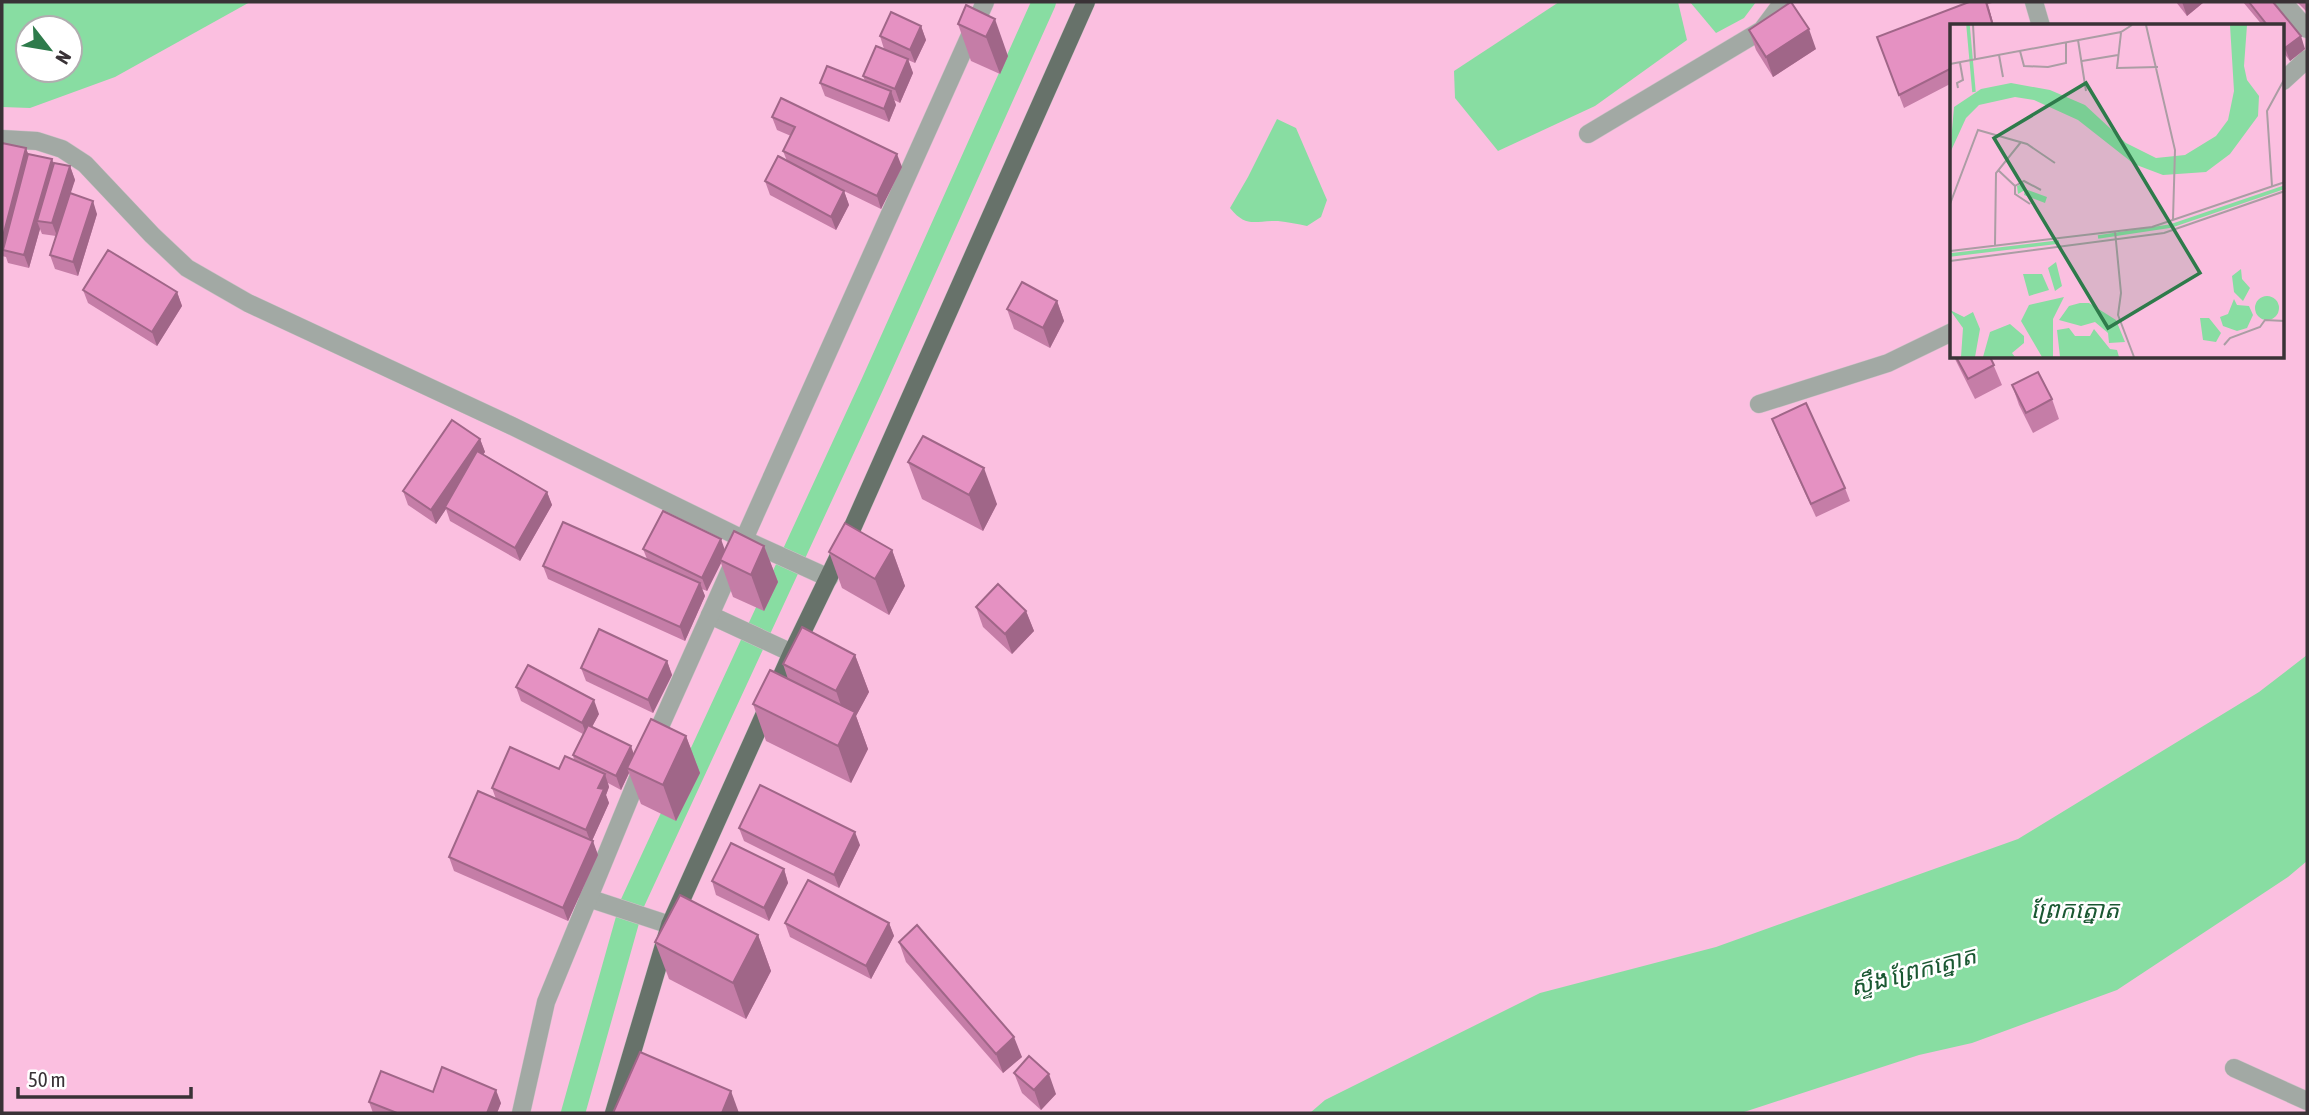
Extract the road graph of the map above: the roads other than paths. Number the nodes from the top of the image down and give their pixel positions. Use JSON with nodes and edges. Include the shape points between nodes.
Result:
{"nodes":[{"id":1,"x":985,"y":2,"type":"edge"},
{"id":2,"x":1086,"y":2,"type":"edge"},
{"id":3,"x":1780,"y":2,"type":"edge"},
{"id":4,"x":2034,"y":2,"type":"edge"},
{"id":5,"x":2283,"y":2,"type":"edge"},
{"id":6,"x":2040,"y":24,"type":"edge"},
{"id":7,"x":2307,"y":29,"type":"edge"},
{"id":8,"x":2307,"y":60,"type":"edge"},
{"id":9,"x":2284,"y":80,"type":"edge"},
{"id":10,"x":1588,"y":134,"type":"dead end"},
{"id":11,"x":2,"y":139,"type":"edge"},
{"id":12,"x":1950,"y":333,"type":"edge"},
{"id":13,"x":1759,"y":404,"type":"dead end"},
{"id":14,"x":751,"y":543,"type":"junction"},
{"id":15,"x":829,"y":578,"type":"junction"},
{"id":16,"x":710,"y":615,"type":"junction"},
{"id":17,"x":792,"y":653,"type":"junction"},
{"id":18,"x":588,"y":898,"type":"junction"},
{"id":19,"x":670,"y":925,"type":"junction"},
{"id":20,"x":2234,"y":1068,"type":"dead end"},
{"id":21,"x":2307,"y":1101,"type":"edge"},
{"id":22,"x":521,"y":1113,"type":"edge"},
{"id":23,"x":614,"y":1113,"type":"edge"}],
"edges":[{"from":1,"to":14,"type":"street"},
{"from":2,"to":15,"type":"main road"},
{"from":3,"to":10,"type":"street","via":[[1762,30]]},
{"from":4,"to":6,"type":"street"},
{"from":5,"to":7,"type":"street"},
{"from":8,"to":9,"type":"street"},
{"from":11,"to":14,"type":"street","via":[[37,141],[62,149],[85,164],[187,268],[248,303]]},
{"from":12,"to":13,"type":"street","via":[[1888,363]]},
{"from":14,"to":15,"type":"street"},
{"from":14,"to":16,"type":"street"},
{"from":15,"to":17,"type":"main road"},
{"from":16,"to":17,"type":"street"},
{"from":16,"to":18,"type":"street"},
{"from":17,"to":19,"type":"main road"},
{"from":18,"to":19,"type":"street"},
{"from":18,"to":22,"type":"street","via":[[546,1002]]},
{"from":19,"to":23,"type":"main road"},
{"from":20,"to":21,"type":"street"}]}
